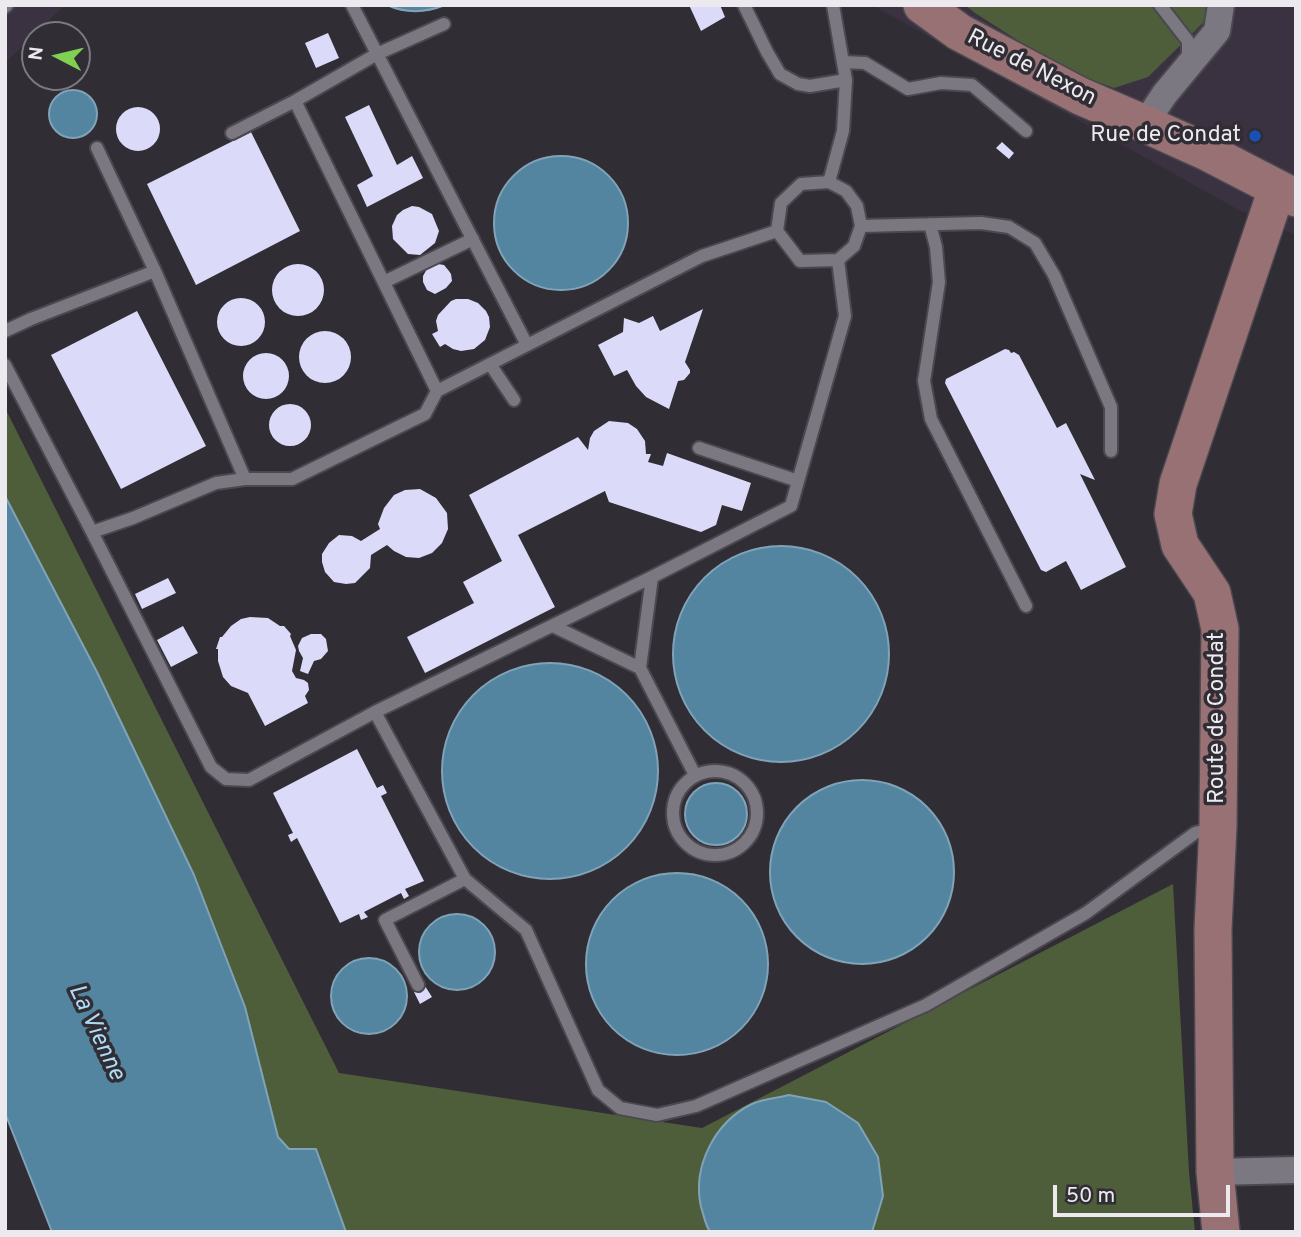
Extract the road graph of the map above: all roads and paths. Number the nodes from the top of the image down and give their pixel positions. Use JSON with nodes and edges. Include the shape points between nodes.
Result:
{"nodes":[{"id":1,"x":352,"y":5,"type":"edge"},
{"id":2,"x":744,"y":5,"type":"edge"},
{"id":3,"x":833,"y":5,"type":"edge"},
{"id":4,"x":922,"y":5,"type":"edge"},
{"id":5,"x":1160,"y":5,"type":"edge"},
{"id":6,"x":1221,"y":5,"type":"edge"},
{"id":7,"x":444,"y":24,"type":"dead end"},
{"id":8,"x":377,"y":54,"type":"junction"},
{"id":9,"x":843,"y":62,"type":"junction"},
{"id":10,"x":1189,"y":66,"type":"junction"},
{"id":11,"x":846,"y":80,"type":"junction"},
{"id":12,"x":295,"y":101,"type":"junction"},
{"id":13,"x":1145,"y":124,"type":"junction"},
{"id":14,"x":1026,"y":131,"type":"dead end"},
{"id":15,"x":232,"y":133,"type":"dead end"},
{"id":16,"x":97,"y":148,"type":"dead end"},
{"id":17,"x":829,"y":182,"type":"junction"},
{"id":18,"x":1286,"y":193,"type":"edge"},
{"id":19,"x":930,"y":224,"type":"junction"},
{"id":20,"x":861,"y":226,"type":"junction"},
{"id":21,"x":777,"y":231,"type":"junction"},
{"id":22,"x":473,"y":239,"type":"junction"},
{"id":23,"x":838,"y":260,"type":"junction"},
{"id":24,"x":155,"y":271,"type":"junction"},
{"id":25,"x":384,"y":282,"type":"junction"},
{"id":26,"x":5,"y":331,"type":"edge"},
{"id":27,"x":527,"y":345,"type":"junction"},
{"id":28,"x":490,"y":364,"type":"junction"},
{"id":29,"x":5,"y":365,"type":"edge"},
{"id":30,"x":438,"y":391,"type":"junction"},
{"id":31,"x":514,"y":400,"type":"dead end"},
{"id":32,"x":699,"y":448,"type":"dead end"},
{"id":33,"x":1111,"y":451,"type":"dead end"},
{"id":34,"x":246,"y":478,"type":"junction"},
{"id":35,"x":799,"y":481,"type":"junction"},
{"id":36,"x":93,"y":532,"type":"junction"},
{"id":37,"x":652,"y":577,"type":"junction"},
{"id":38,"x":1026,"y":606,"type":"dead end"},
{"id":39,"x":553,"y":626,"type":"junction"},
{"id":40,"x":640,"y":668,"type":"junction"},
{"id":41,"x":376,"y":712,"type":"junction"},
{"id":42,"x":695,"y":775,"type":"junction"},
{"id":43,"x":1218,"y":827,"type":"junction"},
{"id":44,"x":465,"y":879,"type":"junction"},
{"id":45,"x":418,"y":985,"type":"dead end"},
{"id":46,"x":1296,"y":1170,"type":"edge"},
{"id":47,"x":1215,"y":1172,"type":"junction"},
{"id":48,"x":1222,"y":1232,"type":"edge"}],
"edges":[{"from":1,"to":8,"type":"lane"},
{"from":2,"to":11,"type":"lane","via":[[780,74],[810,86]]},
{"from":3,"to":9,"type":"lane"},
{"from":4,"to":13,"type":"main road","name":"Rue de Nexon","via":[[959,32],[1080,96]]},
{"from":5,"to":10,"type":"lane","via":[[1188,41]]},
{"from":6,"to":10,"type":"street","via":[[1217,31]]},
{"from":7,"to":8,"type":"lane"},
{"from":8,"to":12,"type":"lane"},
{"from":8,"to":22,"type":"lane"},
{"from":9,"to":11,"type":"lane"},
{"from":9,"to":14,"type":"lane","via":[[865,63],[908,89],[942,83],[972,85]]},
{"from":10,"to":13,"type":"street"},
{"from":11,"to":17,"type":"lane","via":[[843,131]]},
{"from":12,"to":15,"type":"lane"},
{"from":12,"to":25,"type":"lane"},
{"from":13,"to":18,"type":"main road","name":"Rue de Nexon"},
{"from":16,"to":24,"type":"lane"},
{"from":17,"to":20,"type":"lane","via":[[846,191],[858,206]]},
{"from":17,"to":21,"type":"lane","via":[[801,184],[781,203]]},
{"from":18,"to":43,"type":"main road","name":"Route de Condat","via":[[1178,484],[1174,514],[1180,545],[1212,593],[1220,629]]},
{"from":19,"to":20,"type":"lane"},
{"from":19,"to":33,"type":"lane","via":[[1009,227],[1035,243],[1054,275],[1111,407]]},
{"from":19,"to":38,"type":"lane","via":[[939,282],[924,381],[932,419]]},
{"from":20,"to":23,"type":"lane","via":[[854,246]]},
{"from":21,"to":23,"type":"lane","via":[[800,261]]},
{"from":21,"to":27,"type":"lane","via":[[702,256]]},
{"from":22,"to":25,"type":"lane"},
{"from":22,"to":27,"type":"lane"},
{"from":23,"to":35,"type":"lane","via":[[845,316]]},
{"from":24,"to":26,"type":"lane"},
{"from":24,"to":34,"type":"lane"},
{"from":25,"to":30,"type":"lane"},
{"from":27,"to":28,"type":"lane"},
{"from":28,"to":30,"type":"lane"},
{"from":28,"to":31,"type":"lane"},
{"from":29,"to":36,"type":"lane"},
{"from":30,"to":34,"type":"lane","via":[[425,414],[292,479]]},
{"from":32,"to":35,"type":"lane"},
{"from":34,"to":36,"type":"lane","via":[[216,483]]},
{"from":35,"to":37,"type":"lane","via":[[791,506]]},
{"from":36,"to":41,"type":"lane","via":[[211,766],[226,779],[249,780]]},
{"from":37,"to":39,"type":"lane"},
{"from":37,"to":40,"type":"lane"},
{"from":39,"to":40,"type":"lane"},
{"from":39,"to":41,"type":"lane"},
{"from":40,"to":42,"type":"lane"},
{"from":41,"to":44,"type":"lane"},
{"from":42,"to":42,"type":"lane","via":[[724,772],[743,782],[755,800],[753,829],[746,842],[734,850],[705,854],[681,838],[674,825],[676,796]]},
{"from":43,"to":44,"type":"lane","via":[[1195,833],[1086,913],[926,1004],[696,1106],[657,1115],[620,1108],[598,1090],[526,930]]},
{"from":43,"to":47,"type":"main road","name":"Route de Condat","via":[[1213,929]]},
{"from":44,"to":45,"type":"lane","via":[[386,920]]},
{"from":46,"to":47,"type":"street"},
{"from":47,"to":48,"type":"main road","name":"Route de Condat"}]}
